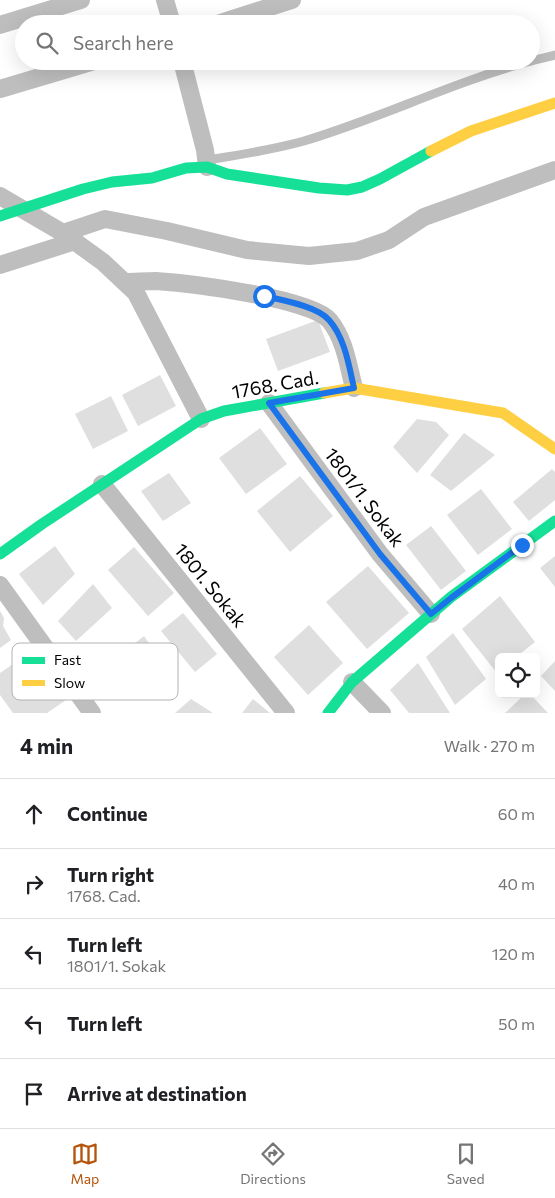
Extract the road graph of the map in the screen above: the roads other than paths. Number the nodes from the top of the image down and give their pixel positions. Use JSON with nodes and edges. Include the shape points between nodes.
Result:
{"nodes":[{"id":1,"x":81,"y":0,"type":"edge"},
{"id":2,"x":165,"y":0,"type":"edge"},
{"id":3,"x":292,"y":0,"type":"edge"},
{"id":4,"x":32,"y":15,"type":"edge"},
{"id":5,"x":169,"y":15,"type":"edge"},
{"id":6,"x":245,"y":15,"type":"edge"},
{"id":7,"x":15,"y":20,"type":"edge"},
{"id":8,"x":0,"y":25,"type":"edge"},
{"id":9,"x":555,"y":55,"type":"edge"},
{"id":10,"x":540,"y":59,"type":"edge"},
{"id":11,"x":64,"y":70,"type":"edge"},
{"id":12,"x":184,"y":70,"type":"edge"},
{"id":13,"x":501,"y":70,"type":"edge"},
{"id":14,"x":0,"y":89,"type":"edge"},
{"id":15,"x":555,"y":103,"type":"edge"},
{"id":16,"x":207,"y":163,"type":"junction"},
{"id":17,"x":555,"y":170,"type":"edge"},
{"id":18,"x":0,"y":196,"type":"edge"},
{"id":19,"x":24,"y":210,"type":"junction"},
{"id":20,"x":0,"y":216,"type":"edge"},
{"id":21,"x":69,"y":237,"type":"junction"},
{"id":22,"x":0,"y":264,"type":"edge"},
{"id":23,"x":125,"y":282,"type":"junction"},
{"id":24,"x":354,"y":388,"type":"junction"},
{"id":25,"x":269,"y":403,"type":"junction"},
{"id":26,"x":201,"y":419,"type":"junction"},
{"id":27,"x":553,"y":444,"type":"edge"},
{"id":28,"x":102,"y":484,"type":"junction"},
{"id":29,"x":555,"y":521,"type":"edge"},
{"id":30,"x":0,"y":554,"type":"edge"},
{"id":31,"x":0,"y":585,"type":"edge"},
{"id":32,"x":431,"y":614,"type":"junction"},
{"id":33,"x":41,"y":643,"type":"edge"},
{"id":34,"x":352,"y":682,"type":"junction"},
{"id":35,"x":81,"y":700,"type":"edge"},
{"id":36,"x":90,"y":712,"type":"edge"},
{"id":37,"x":286,"y":713,"type":"edge"},
{"id":38,"x":328,"y":713,"type":"edge"},
{"id":39,"x":382,"y":713,"type":"edge"}],
"edges":[{"from":1,"to":4,"type":"street"},
{"from":2,"to":5,"type":"street"},
{"from":3,"to":6,"type":"street"},
{"from":7,"to":8,"type":"street"},
{"from":9,"to":10,"type":"lane"},
{"from":11,"to":14,"type":"street"},
{"from":12,"to":16,"type":"street"},
{"from":13,"to":16,"type":"lane","via":[[303,141]]},
{"from":15,"to":16,"type":"street","via":[[471,131],[380,179],[348,190],[226,174]]},
{"from":16,"to":19,"type":"street","via":[[152,178],[83,189]]},
{"from":17,"to":21,"type":"street","via":[[424,217],[389,240],[357,251],[309,256],[247,250],[105,219]]},
{"from":18,"to":19,"type":"street"},
{"from":19,"to":20,"type":"street"},
{"from":19,"to":21,"type":"street"},
{"from":21,"to":22,"type":"street"},
{"from":21,"to":23,"type":"street"},
{"from":23,"to":24,"type":"street","via":[[156,281],[203,287],[264,296],[308,307],[328,319],[343,344]]},
{"from":23,"to":26,"type":"street","via":[[136,293]]},
{"from":24,"to":25,"type":"street","name":"1768. Cad."},
{"from":24,"to":27,"type":"street","name":"1768. Cad.","via":[[503,414]]},
{"from":25,"to":26,"type":"street","name":"1768. Cad.","via":[[224,411]]},
{"from":25,"to":32,"type":"street","name":"1801/1. Sokak","via":[[380,554]]},
{"from":26,"to":28,"type":"street","name":"1768. Cad."},
{"from":28,"to":30,"type":"street","name":"1768. Cad."},
{"from":28,"to":37,"type":"street","name":"1801. Sokak"},
{"from":29,"to":32,"type":"street"},
{"from":31,"to":33,"type":"street"},
{"from":32,"to":34,"type":"street"},
{"from":34,"to":38,"type":"street"},
{"from":34,"to":39,"type":"street"},
{"from":35,"to":36,"type":"street"}]}
